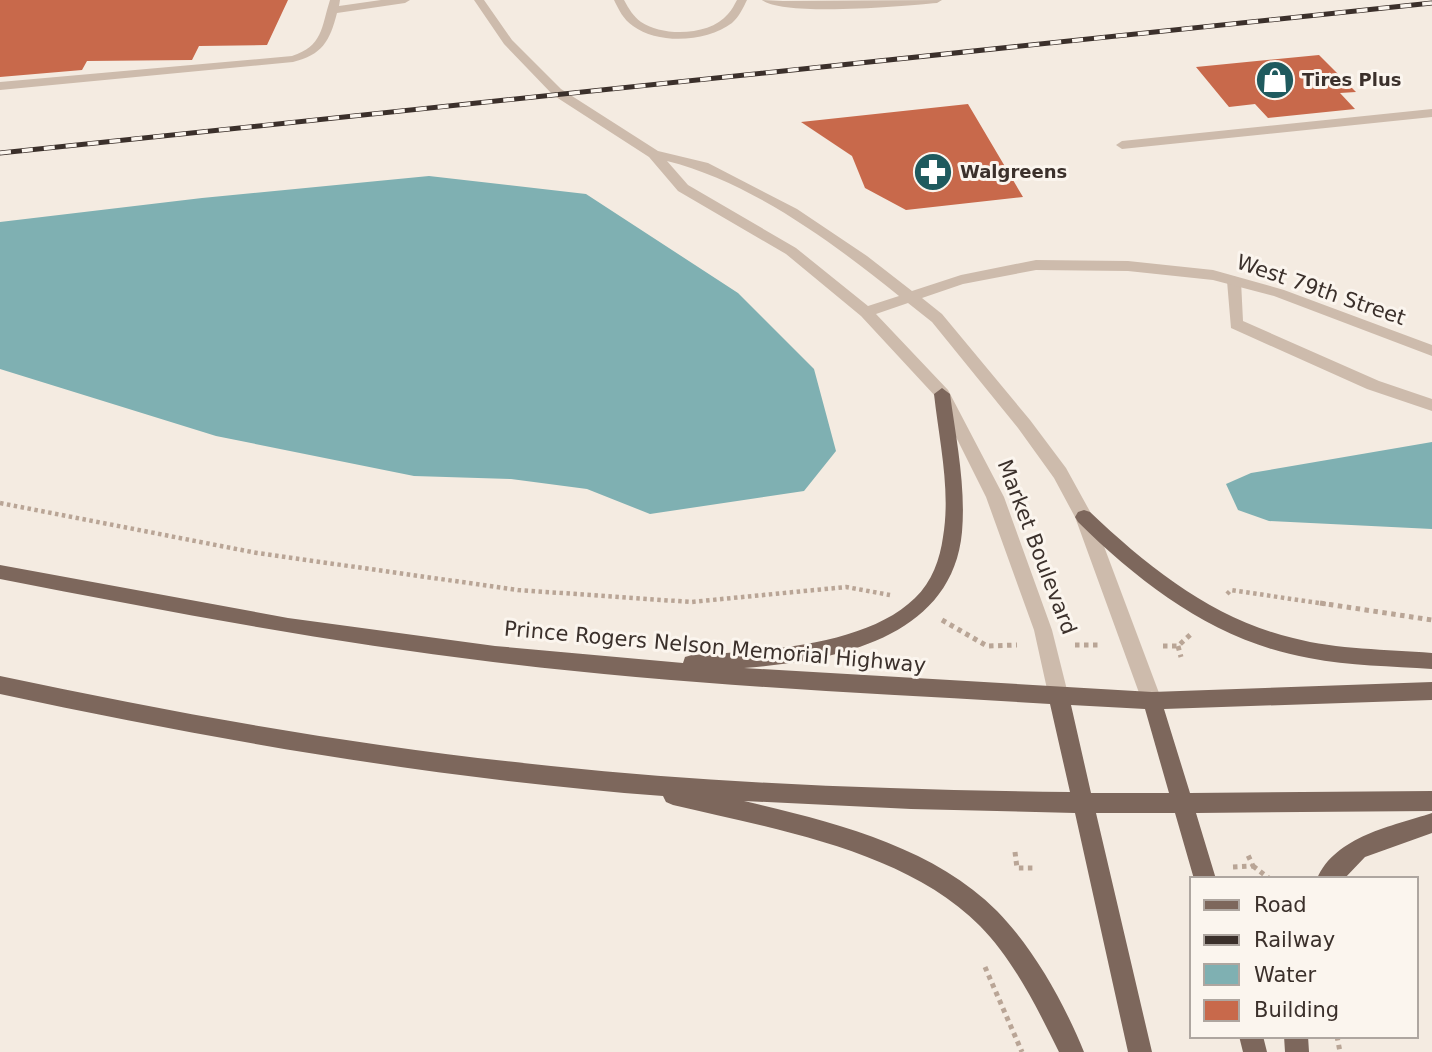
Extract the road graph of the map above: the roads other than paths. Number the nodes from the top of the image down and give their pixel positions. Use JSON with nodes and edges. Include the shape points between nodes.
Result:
{"nodes":[{"id":1,"x":405,"y":0,"type":"edge"},
{"id":2,"x":479,"y":0,"type":"edge"},
{"id":3,"x":619,"y":0,"type":"edge"},
{"id":4,"x":742,"y":0,"type":"edge"},
{"id":5,"x":767,"y":0,"type":"edge"},
{"id":6,"x":937,"y":0,"type":"edge"},
{"id":7,"x":897,"y":2,"type":"edge"},
{"id":8,"x":334,"y":5,"type":"edge"},
{"id":9,"x":0,"y":86,"type":"edge"},
{"id":10,"x":1432,"y":113,"type":"edge"},
{"id":11,"x":1122,"y":145,"type":"dead end"},
{"id":12,"x":654,"y":154,"type":"junction"},
{"id":13,"x":1234,"y":281,"type":"junction"},
{"id":14,"x":910,"y":297,"type":"junction"},
{"id":15,"x":866,"y":312,"type":"junction"},
{"id":16,"x":1432,"y":351,"type":"edge"},
{"id":17,"x":942,"y":394,"type":"junction"},
{"id":18,"x":1432,"y":405,"type":"edge"},
{"id":19,"x":1084,"y":517,"type":"junction"},
{"id":20,"x":0,"y":572,"type":"edge"},
{"id":21,"x":1432,"y":661,"type":"edge"},
{"id":22,"x":617,"y":665,"type":"junction"},
{"id":23,"x":0,"y":685,"type":"edge"},
{"id":24,"x":1432,"y":691,"type":"edge"},
{"id":25,"x":1059,"y":698,"type":"junction"},
{"id":26,"x":1152,"y":701,"type":"junction"},
{"id":27,"x":619,"y":782,"type":"junction"},
{"id":28,"x":1432,"y":801,"type":"edge"},
{"id":29,"x":1084,"y":802,"type":"junction"},
{"id":30,"x":1184,"y":804,"type":"junction"},
{"id":31,"x":1432,"y":823,"type":"edge"},
{"id":32,"x":1204,"y":877,"type":"edge"},
{"id":33,"x":1330,"y":877,"type":"edge"},
{"id":34,"x":1072,"y":1052,"type":"edge"},
{"id":35,"x":1140,"y":1052,"type":"edge"}],
"edges":[{"from":1,"to":8,"type":"street"},
{"from":2,"to":12,"type":"street","name":"Market Boulevard","via":[[508,42],[557,93]]},
{"from":3,"to":4,"type":"street","via":[[645,31],[678,36],[707,31],[731,18]]},
{"from":5,"to":7,"type":"street","via":[[783,4]]},
{"from":6,"to":7,"type":"street"},
{"from":8,"to":9,"type":"street","via":[[322,46],[293,59]]},
{"from":10,"to":11,"type":"street"},
{"from":12,"to":14,"type":"street","name":"Market Boulevard","via":[[703,166],[792,212]]},
{"from":12,"to":15,"type":"street","name":"Market Boulevard","via":[[683,188],[791,251]]},
{"from":13,"to":14,"type":"street","name":"West 79th Street","via":[[1128,266],[1036,265],[961,280]]},
{"from":13,"to":16,"type":"street","name":"West 79th Street","via":[[1279,293]]},
{"from":13,"to":18,"type":"street","via":[[1236,324],[1373,385]]},
{"from":14,"to":15,"type":"street","name":"West 79th Street"},
{"from":14,"to":19,"type":"street","name":"Market Boulevard","via":[[937,318],[1024,424],[1060,473]]},
{"from":15,"to":17,"type":"street","name":"Market Boulevard"},
{"from":17,"to":22,"type":"main road","via":[[951,480],[951,542],[936,584],[917,608],[875,631],[787,654],[740,661]]},
{"from":17,"to":25,"type":"street","name":"Market Boulevard","via":[[995,497],[1047,644]]},
{"from":19,"to":21,"type":"main road","via":[[1127,560],[1209,617],[1249,634],[1295,647]]},
{"from":19,"to":26,"type":"street","name":"Market Boulevard"},
{"from":20,"to":22,"type":"main road","name":"Prince Rogers Nelson Memorial Highway","via":[[288,626]]},
{"from":22,"to":25,"type":"main road","name":"Prince Rogers Nelson Memorial Highway"},
{"from":23,"to":27,"type":"main road","via":[[190,724]]},
{"from":24,"to":26,"type":"main road","name":"Prince Rogers Nelson Memorial Highway"},
{"from":25,"to":26,"type":"main road","name":"Prince Rogers Nelson Memorial Highway"},
{"from":25,"to":29,"type":"main road","name":"Market Boulevard"},
{"from":26,"to":30,"type":"main road","name":"Market Boulevard"},
{"from":27,"to":29,"type":"main road","via":[[739,791]]},
{"from":27,"to":34,"type":"main road","via":[[789,822],[927,874],[987,918],[1019,956]]},
{"from":28,"to":30,"type":"main road"},
{"from":29,"to":30,"type":"main road"},
{"from":29,"to":35,"type":"main road","name":"Market Boulevard"},
{"from":30,"to":32,"type":"main road","name":"Market Boulevard"},
{"from":31,"to":33,"type":"main road","via":[[1358,849]]}]}
